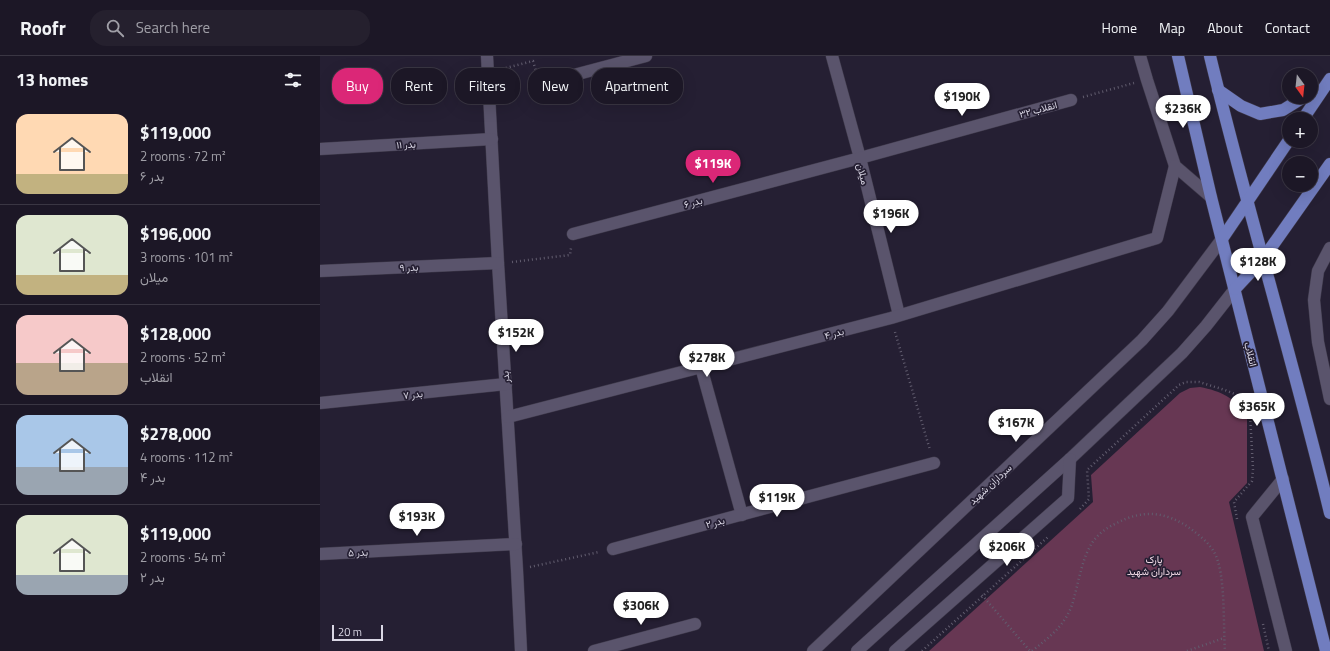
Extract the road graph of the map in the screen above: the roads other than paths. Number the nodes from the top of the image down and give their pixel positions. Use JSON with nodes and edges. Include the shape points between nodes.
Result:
{"nodes":[{"id":1,"x":487,"y":56,"type":"edge"},
{"id":2,"x":646,"y":56,"type":"edge"},
{"id":3,"x":832,"y":56,"type":"edge"},
{"id":4,"x":1140,"y":56,"type":"edge"},
{"id":5,"x":1178,"y":56,"type":"edge"},
{"id":6,"x":1210,"y":56,"type":"edge"},
{"id":7,"x":583,"y":73,"type":"edge"},
{"id":8,"x":1328,"y":82,"type":"edge"},
{"id":9,"x":1318,"y":88,"type":"edge"},
{"id":10,"x":1218,"y":90,"type":"junction"},
{"id":11,"x":1071,"y":100,"type":"road end"},
{"id":12,"x":1293,"y":104,"type":"edge"},
{"id":13,"x":1308,"y":112,"type":"edge"},
{"id":14,"x":492,"y":139,"type":"junction"},
{"id":15,"x":1284,"y":148,"type":"edge"},
{"id":16,"x":320,"y":149,"type":"edge"},
{"id":17,"x":860,"y":158,"type":"junction"},
{"id":18,"x":1330,"y":164,"type":"edge"},
{"id":19,"x":1175,"y":166,"type":"junction"},
{"id":20,"x":1212,"y":197,"type":"junction"},
{"id":21,"x":1247,"y":203,"type":"junction"},
{"id":22,"x":573,"y":234,"type":"road end"},
{"id":23,"x":1222,"y":239,"type":"junction"},
{"id":24,"x":1330,"y":248,"type":"edge"},
{"id":25,"x":1263,"y":259,"type":"junction"},
{"id":26,"x":498,"y":263,"type":"junction"},
{"id":27,"x":320,"y":271,"type":"edge"},
{"id":28,"x":1235,"y":289,"type":"junction"},
{"id":29,"x":895,"y":317,"type":"junction"},
{"id":30,"x":700,"y":367,"type":"junction"},
{"id":31,"x":506,"y":384,"type":"junction"},
{"id":32,"x":1330,"y":399,"type":"edge"},
{"id":33,"x":320,"y":403,"type":"edge"},
{"id":34,"x":508,"y":417,"type":"junction"},
{"id":35,"x":1070,"y":459,"type":"junction"},
{"id":36,"x":934,"y":463,"type":"road end"},
{"id":37,"x":1283,"y":479,"type":"junction"},
{"id":38,"x":1330,"y":513,"type":"edge"},
{"id":39,"x":742,"y":515,"type":"junction"},
{"id":40,"x":516,"y":544,"type":"junction"},
{"id":41,"x":613,"y":549,"type":"road end"},
{"id":42,"x":320,"y":554,"type":"edge"},
{"id":43,"x":695,"y":624,"type":"dead end"},
{"id":44,"x":521,"y":651,"type":"edge"},
{"id":45,"x":594,"y":651,"type":"edge"},
{"id":46,"x":813,"y":651,"type":"edge"},
{"id":47,"x":857,"y":651,"type":"edge"},
{"id":48,"x":894,"y":651,"type":"edge"},
{"id":49,"x":1286,"y":651,"type":"edge"},
{"id":50,"x":1326,"y":651,"type":"edge"}],
"edges":[{"from":1,"to":14,"type":"street","name":"بدر"},
{"from":2,"to":7,"type":"street"},
{"from":3,"to":17,"type":"street","name":"میلان"},
{"from":4,"to":19,"type":"street"},
{"from":5,"to":20,"type":"main road","name":"انقلاب"},
{"from":6,"to":10,"type":"main road"},
{"from":8,"to":9,"type":"main road"},
{"from":8,"to":13,"type":"main road"},
{"from":10,"to":12,"type":"main road","via":[[1241,106],[1260,114],[1283,110]]},
{"from":10,"to":21,"type":"main road"},
{"from":11,"to":17,"type":"street","name":"انقلاب ۳۲"},
{"from":14,"to":16,"type":"street","name":"بدر ۱۱"},
{"from":14,"to":26,"type":"street","name":"بدر"},
{"from":15,"to":21,"type":"main road"},
{"from":17,"to":22,"type":"street","name":"بدر ۶"},
{"from":17,"to":29,"type":"street","name":"میلان"},
{"from":18,"to":25,"type":"main road"},
{"from":19,"to":20,"type":"street"},
{"from":19,"to":29,"type":"street","name":"بدر ۴","via":[[1157,238]]},
{"from":20,"to":23,"type":"main road","name":"انقلاب"},
{"from":21,"to":23,"type":"main road"},
{"from":21,"to":25,"type":"main road"},
{"from":23,"to":28,"type":"main road","name":"انقلاب"},
{"from":23,"to":46,"type":"street","name":"سرداران شهید","via":[[1168,311],[1142,340]]},
{"from":24,"to":32,"type":"street","via":[[1318,271],[1314,300],[1318,342]]},
{"from":25,"to":28,"type":"main road"},
{"from":25,"to":38,"type":"main road"},
{"from":26,"to":27,"type":"street","name":"بدر ۹"},
{"from":26,"to":31,"type":"street","name":"بدر"},
{"from":28,"to":35,"type":"street","via":[[1182,353]]},
{"from":28,"to":37,"type":"main road","name":"انقلاب"},
{"from":29,"to":30,"type":"street","name":"بدر ۴"},
{"from":30,"to":34,"type":"street","name":"بدر ۴"},
{"from":30,"to":39,"type":"street"},
{"from":31,"to":33,"type":"street","name":"بدر ۷"},
{"from":31,"to":34,"type":"street","name":"بدر"},
{"from":34,"to":40,"type":"street","name":"بدر"},
{"from":35,"to":47,"type":"street"},
{"from":35,"to":48,"type":"street","via":[[1068,498]]},
{"from":36,"to":39,"type":"street","name":"بدر ۲"},
{"from":37,"to":49,"type":"street","via":[[1252,517]]},
{"from":37,"to":50,"type":"main road","name":"انقلاب"},
{"from":39,"to":41,"type":"street","name":"بدر ۲"},
{"from":40,"to":42,"type":"street","name":"بدر ۵"},
{"from":40,"to":44,"type":"street","name":"بدر"},
{"from":43,"to":45,"type":"street"}]}
